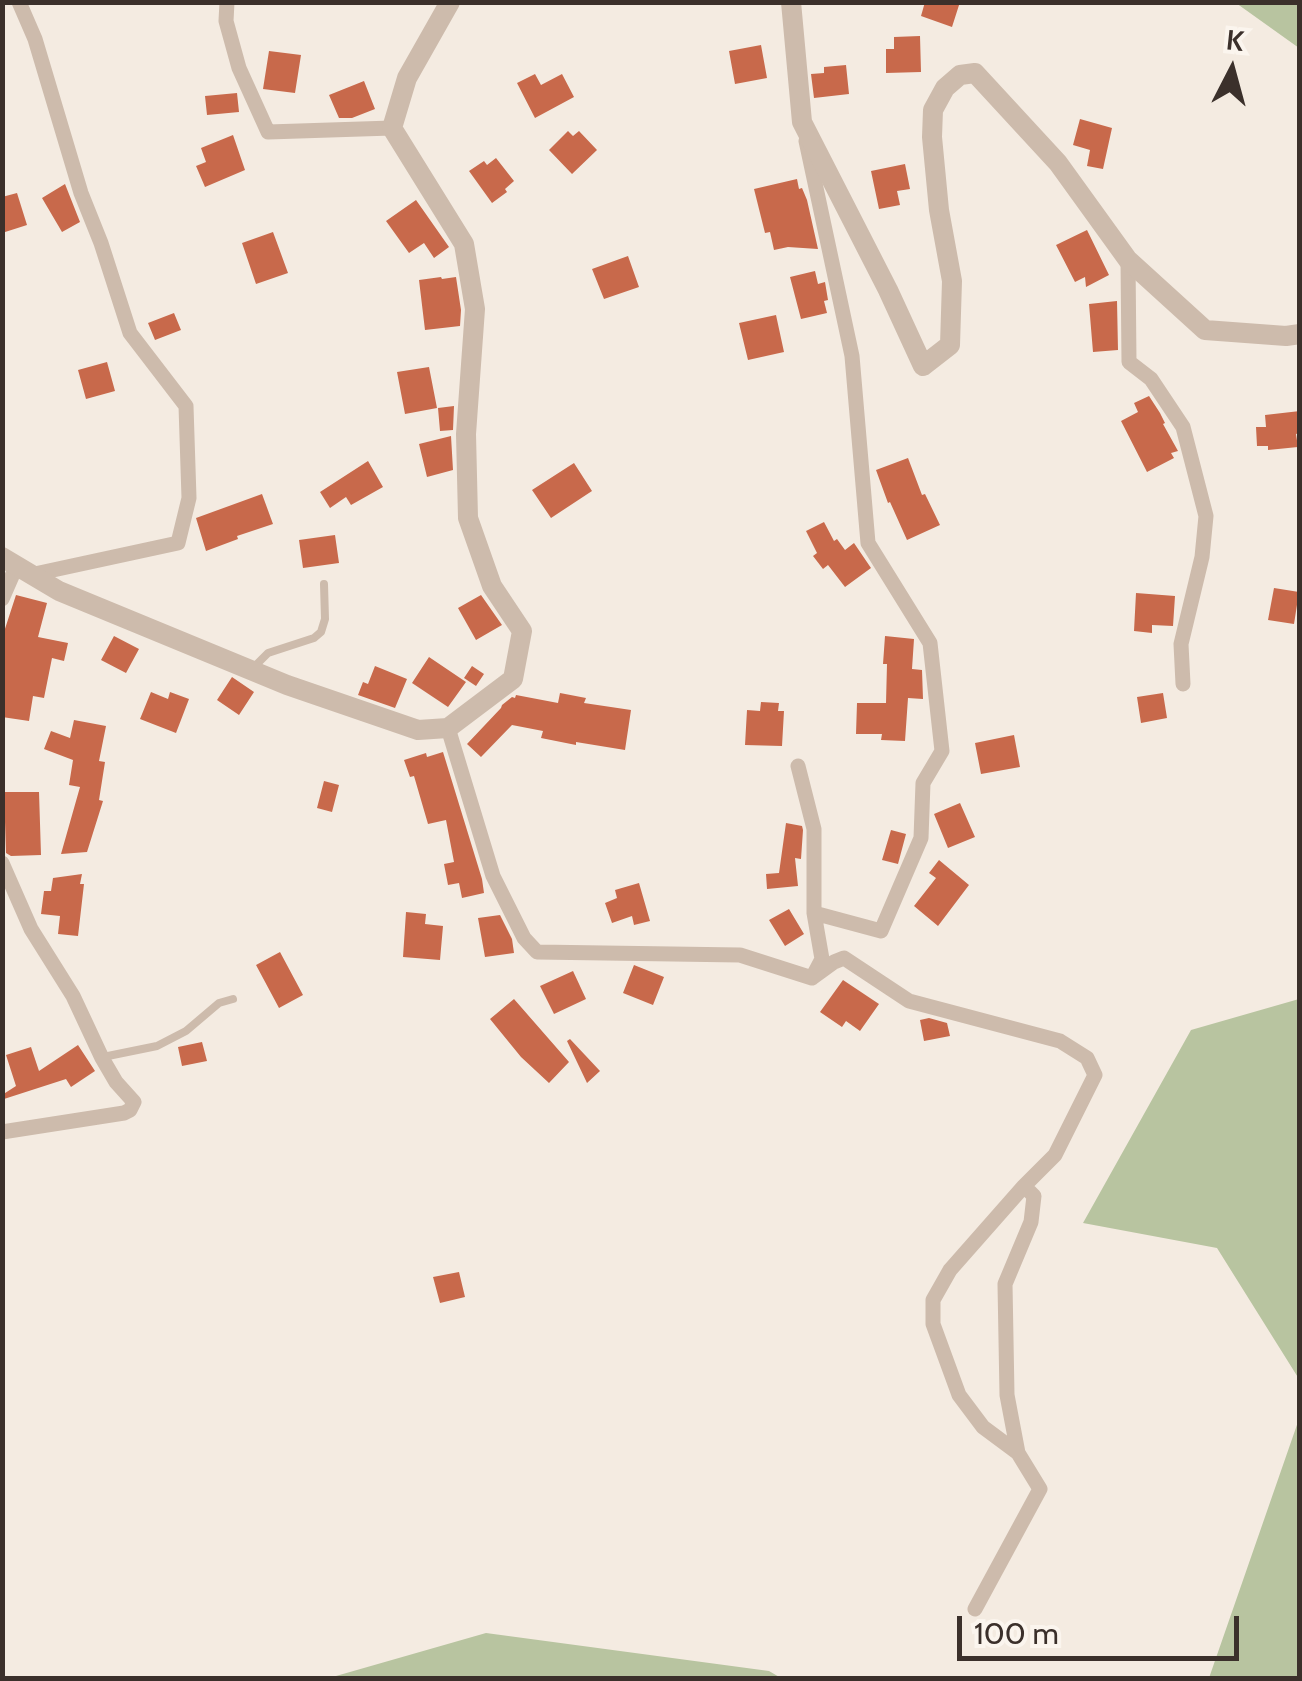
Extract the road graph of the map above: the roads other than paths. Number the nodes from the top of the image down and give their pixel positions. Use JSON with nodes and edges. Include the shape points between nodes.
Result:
{"nodes":[{"id":1,"x":19,"y":2,"type":"edge"},
{"id":2,"x":227,"y":2,"type":"edge"},
{"id":3,"x":450,"y":2,"type":"edge"},
{"id":4,"x":792,"y":2,"type":"edge"},
{"id":5,"x":802,"y":122,"type":"junction"},
{"id":6,"x":392,"y":128,"type":"junction"},
{"id":7,"x":1128,"y":260,"type":"junction"},
{"id":8,"x":1300,"y":334,"type":"edge"},
{"id":9,"x":16,"y":566,"type":"edge"},
{"id":10,"x":324,"y":584,"type":"dead end"},
{"id":11,"x":2,"y":598,"type":"edge"},
{"id":12,"x":251,"y":670,"type":"junction"},
{"id":13,"x":1184,"y":684,"type":"dead end"},
{"id":14,"x":448,"y":728,"type":"junction"},
{"id":15,"x":798,"y":766,"type":"dead end"},
{"id":16,"x":2,"y":863,"type":"edge"},
{"id":17,"x":814,"y":913,"type":"junction"},
{"id":18,"x":812,"y":978,"type":"junction"},
{"id":19,"x":232,"y":999,"type":"dead end"},
{"id":20,"x":102,"y":1058,"type":"junction"},
{"id":21,"x":2,"y":1132,"type":"edge"},
{"id":22,"x":1024,"y":1186,"type":"junction"},
{"id":23,"x":1018,"y":1452,"type":"junction"},
{"id":24,"x":974,"y":1608,"type":"dead end"}],
"edges":[{"from":1,"to":9,"type":"street","via":[[130,333],[186,406],[189,498],[178,543]]},
{"from":2,"to":6,"type":"street","via":[[238,68],[268,132]]},
{"from":3,"to":6,"type":"street","via":[[406,78]]},
{"from":4,"to":5,"type":"street"},
{"from":5,"to":7,"type":"street","via":[[923,366],[950,344],[952,281],[939,210],[933,110],[960,75],[975,73],[1058,163]]},
{"from":5,"to":17,"type":"street","via":[[852,356],[868,543],[930,644],[942,751],[923,783],[921,838],[881,930]]},
{"from":6,"to":14,"type":"street","via":[[464,244],[475,309],[468,518],[492,586],[522,631],[513,679]]},
{"from":7,"to":8,"type":"street","via":[[1204,330]]},
{"from":7,"to":13,"type":"street","via":[[1129,362],[1151,379],[1183,428],[1206,516],[1181,644]]},
{"from":9,"to":11,"type":"street"},
{"from":9,"to":12,"type":"street","via":[[59,591]]},
{"from":10,"to":12,"type":"lane","via":[[320,632],[268,653]]},
{"from":12,"to":14,"type":"street","via":[[418,730]]},
{"from":14,"to":18,"type":"street","via":[[492,876],[538,952],[740,956]]},
{"from":15,"to":17,"type":"street","via":[[814,830]]},
{"from":16,"to":20,"type":"street"},
{"from":17,"to":18,"type":"street","via":[[822,959]]},
{"from":18,"to":22,"type":"street","via":[[844,958],[909,1001],[1060,1041],[1087,1058],[1095,1075],[1055,1155]]},
{"from":19,"to":20,"type":"lane","via":[[171,1040]]},
{"from":20,"to":21,"type":"street","via":[[133,1100],[130,1110]]},
{"from":22,"to":23,"type":"street","via":[[1034,1196],[1032,1222],[1004,1284],[1007,1395]]},
{"from":22,"to":23,"type":"street","via":[[950,1270],[933,1300],[934,1324],[958,1395],[983,1427]]},
{"from":23,"to":24,"type":"street","via":[[1040,1489]]}]}
